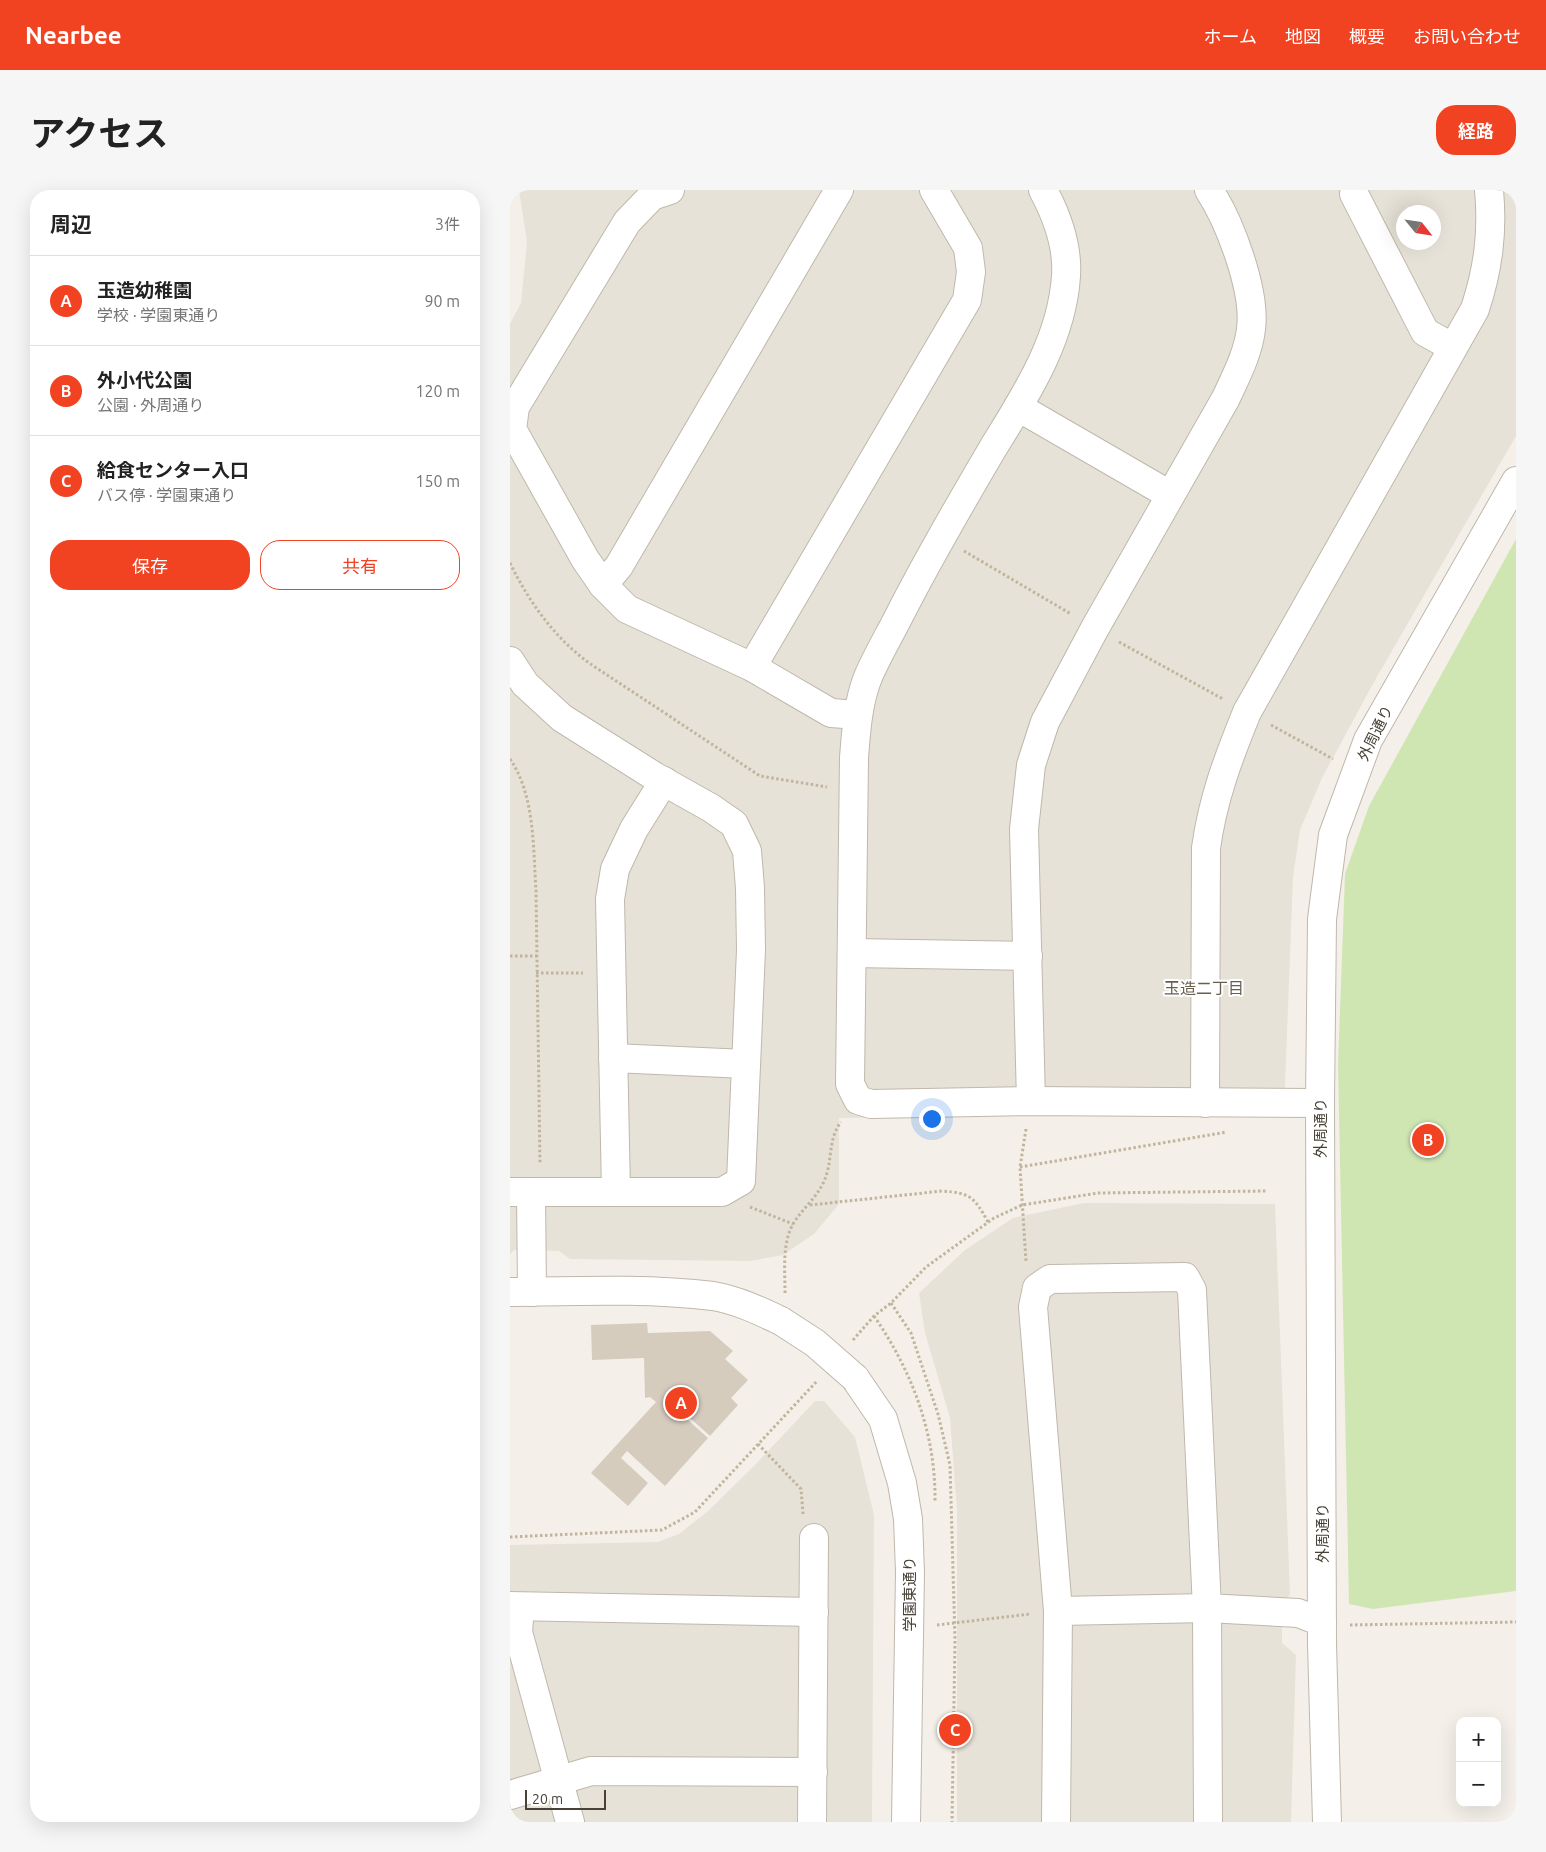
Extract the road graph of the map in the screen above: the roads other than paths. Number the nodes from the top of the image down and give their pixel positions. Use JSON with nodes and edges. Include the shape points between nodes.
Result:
{"nodes":[{"id":1,"x":670,"y":190,"type":"edge"},
{"id":2,"x":839,"y":190,"type":"edge"},
{"id":3,"x":934,"y":190,"type":"edge"},
{"id":4,"x":1043,"y":190,"type":"edge"},
{"id":5,"x":1209,"y":190,"type":"edge"},
{"id":6,"x":1489,"y":190,"type":"edge"},
{"id":7,"x":1354,"y":194,"type":"dead end"},
{"id":8,"x":1452,"y":347,"type":"junction"},
{"id":9,"x":1018,"y":407,"type":"junction"},
{"id":10,"x":1516,"y":481,"type":"edge"},
{"id":11,"x":1170,"y":496,"type":"junction"},
{"id":12,"x":603,"y":585,"type":"junction"},
{"id":13,"x":510,"y":661,"type":"edge"},
{"id":14,"x":752,"y":667,"type":"junction"},
{"id":15,"x":858,"y":714,"type":"junction"},
{"id":16,"x":664,"y":781,"type":"junction"},
{"id":17,"x":852,"y":953,"type":"junction"},
{"id":18,"x":1028,"y":956,"type":"junction"},
{"id":19,"x":613,"y":1058,"type":"junction"},
{"id":20,"x":746,"y":1064,"type":"junction"},
{"id":21,"x":1031,"y":1100,"type":"junction"},
{"id":22,"x":1206,"y":1103,"type":"junction"},
{"id":23,"x":1320,"y":1103,"type":"junction"},
{"id":24,"x":527,"y":1192,"type":"edge"},
{"id":25,"x":616,"y":1192,"type":"junction"},
{"id":26,"x":521,"y":1292,"type":"edge"},
{"id":27,"x":814,"y":1538,"type":"dead end"},
{"id":28,"x":515,"y":1607,"type":"edge"},
{"id":29,"x":1207,"y":1608,"type":"junction"},
{"id":30,"x":1058,"y":1611,"type":"junction"},
{"id":31,"x":814,"y":1612,"type":"junction"},
{"id":32,"x":1322,"y":1622,"type":"junction"},
{"id":33,"x":813,"y":1772,"type":"junction"},
{"id":34,"x":558,"y":1782,"type":"junction"},
{"id":35,"x":510,"y":1795,"type":"edge"},
{"id":36,"x":570,"y":1822,"type":"edge"},
{"id":37,"x":812,"y":1822,"type":"edge"},
{"id":38,"x":906,"y":1822,"type":"edge"},
{"id":39,"x":1056,"y":1822,"type":"edge"},
{"id":40,"x":1208,"y":1822,"type":"edge"},
{"id":41,"x":1327,"y":1822,"type":"edge"}],
"edges":[{"from":1,"to":12,"type":"street","via":[[652,196],[627,222],[516,407],[512,429]]},
{"from":2,"to":12,"type":"street","via":[[619,566]]},
{"from":3,"to":14,"type":"street","via":[[968,248],[971,272],[967,300]]},
{"from":4,"to":9,"type":"street","via":[[1054,210],[1064,242],[1066,276],[1056,329]]},
{"from":5,"to":11,"type":"street","via":[[1236,248],[1248,290],[1252,328],[1243,361],[1226,398]]},
{"from":6,"to":8,"type":"street","via":[[1491,241],[1486,274],[1475,310]]},
{"from":7,"to":8,"type":"street","via":[[1425,332]]},
{"from":8,"to":22,"type":"street","via":[[1246,712],[1221,775],[1206,848]]},
{"from":9,"to":11,"type":"street"},
{"from":9,"to":15,"type":"street","via":[[940,536],[868,678]]},
{"from":10,"to":23,"type":"street","name":"外周通り","via":[[1368,740],[1333,835],[1322,919]]},
{"from":11,"to":18,"type":"street","via":[[1045,722],[1031,765],[1024,829]]},
{"from":12,"to":14,"type":"street","via":[[627,609]]},
{"from":13,"to":16,"type":"street","via":[[525,684],[562,718]]},
{"from":14,"to":15,"type":"street","via":[[831,713]]},
{"from":15,"to":17,"type":"street"},
{"from":16,"to":19,"type":"street","via":[[634,829],[615,869],[610,899]]},
{"from":16,"to":20,"type":"street","via":[[734,824],[747,851],[751,950]]},
{"from":17,"to":18,"type":"street"},
{"from":17,"to":21,"type":"street","via":[[850,1084],[858,1100],[871,1104]]},
{"from":18,"to":21,"type":"street"},
{"from":19,"to":20,"type":"street"},
{"from":19,"to":25,"type":"street"},
{"from":20,"to":25,"type":"street","via":[[741,1181],[722,1192]]},
{"from":21,"to":22,"type":"street"},
{"from":22,"to":23,"type":"street"},
{"from":23,"to":32,"type":"street","name":"外周通り"},
{"from":24,"to":25,"type":"street"},
{"from":24,"to":26,"type":"street"},
{"from":26,"to":38,"type":"street","name":"学園東通り","bridge":true,"via":[[714,1296],[751,1307],[783,1310],[855,1378],[883,1419],[902,1483],[908,1519]]},
{"from":27,"to":31,"type":"street"},
{"from":28,"to":31,"type":"street"},
{"from":28,"to":34,"type":"street","via":[[518,1632]]},
{"from":29,"to":30,"type":"street"},
{"from":29,"to":30,"type":"street","via":[[1192,1290],[1185,1277],[1050,1279],[1037,1288],[1033,1307]]},
{"from":29,"to":32,"type":"street","via":[[1298,1613]]},
{"from":29,"to":40,"type":"street"},
{"from":30,"to":39,"type":"street"},
{"from":31,"to":33,"type":"street"},
{"from":32,"to":41,"type":"street","name":"外周通り"},
{"from":33,"to":34,"type":"street","via":[[591,1771]]},
{"from":33,"to":37,"type":"street"},
{"from":34,"to":35,"type":"street"},
{"from":34,"to":36,"type":"street"}]}
